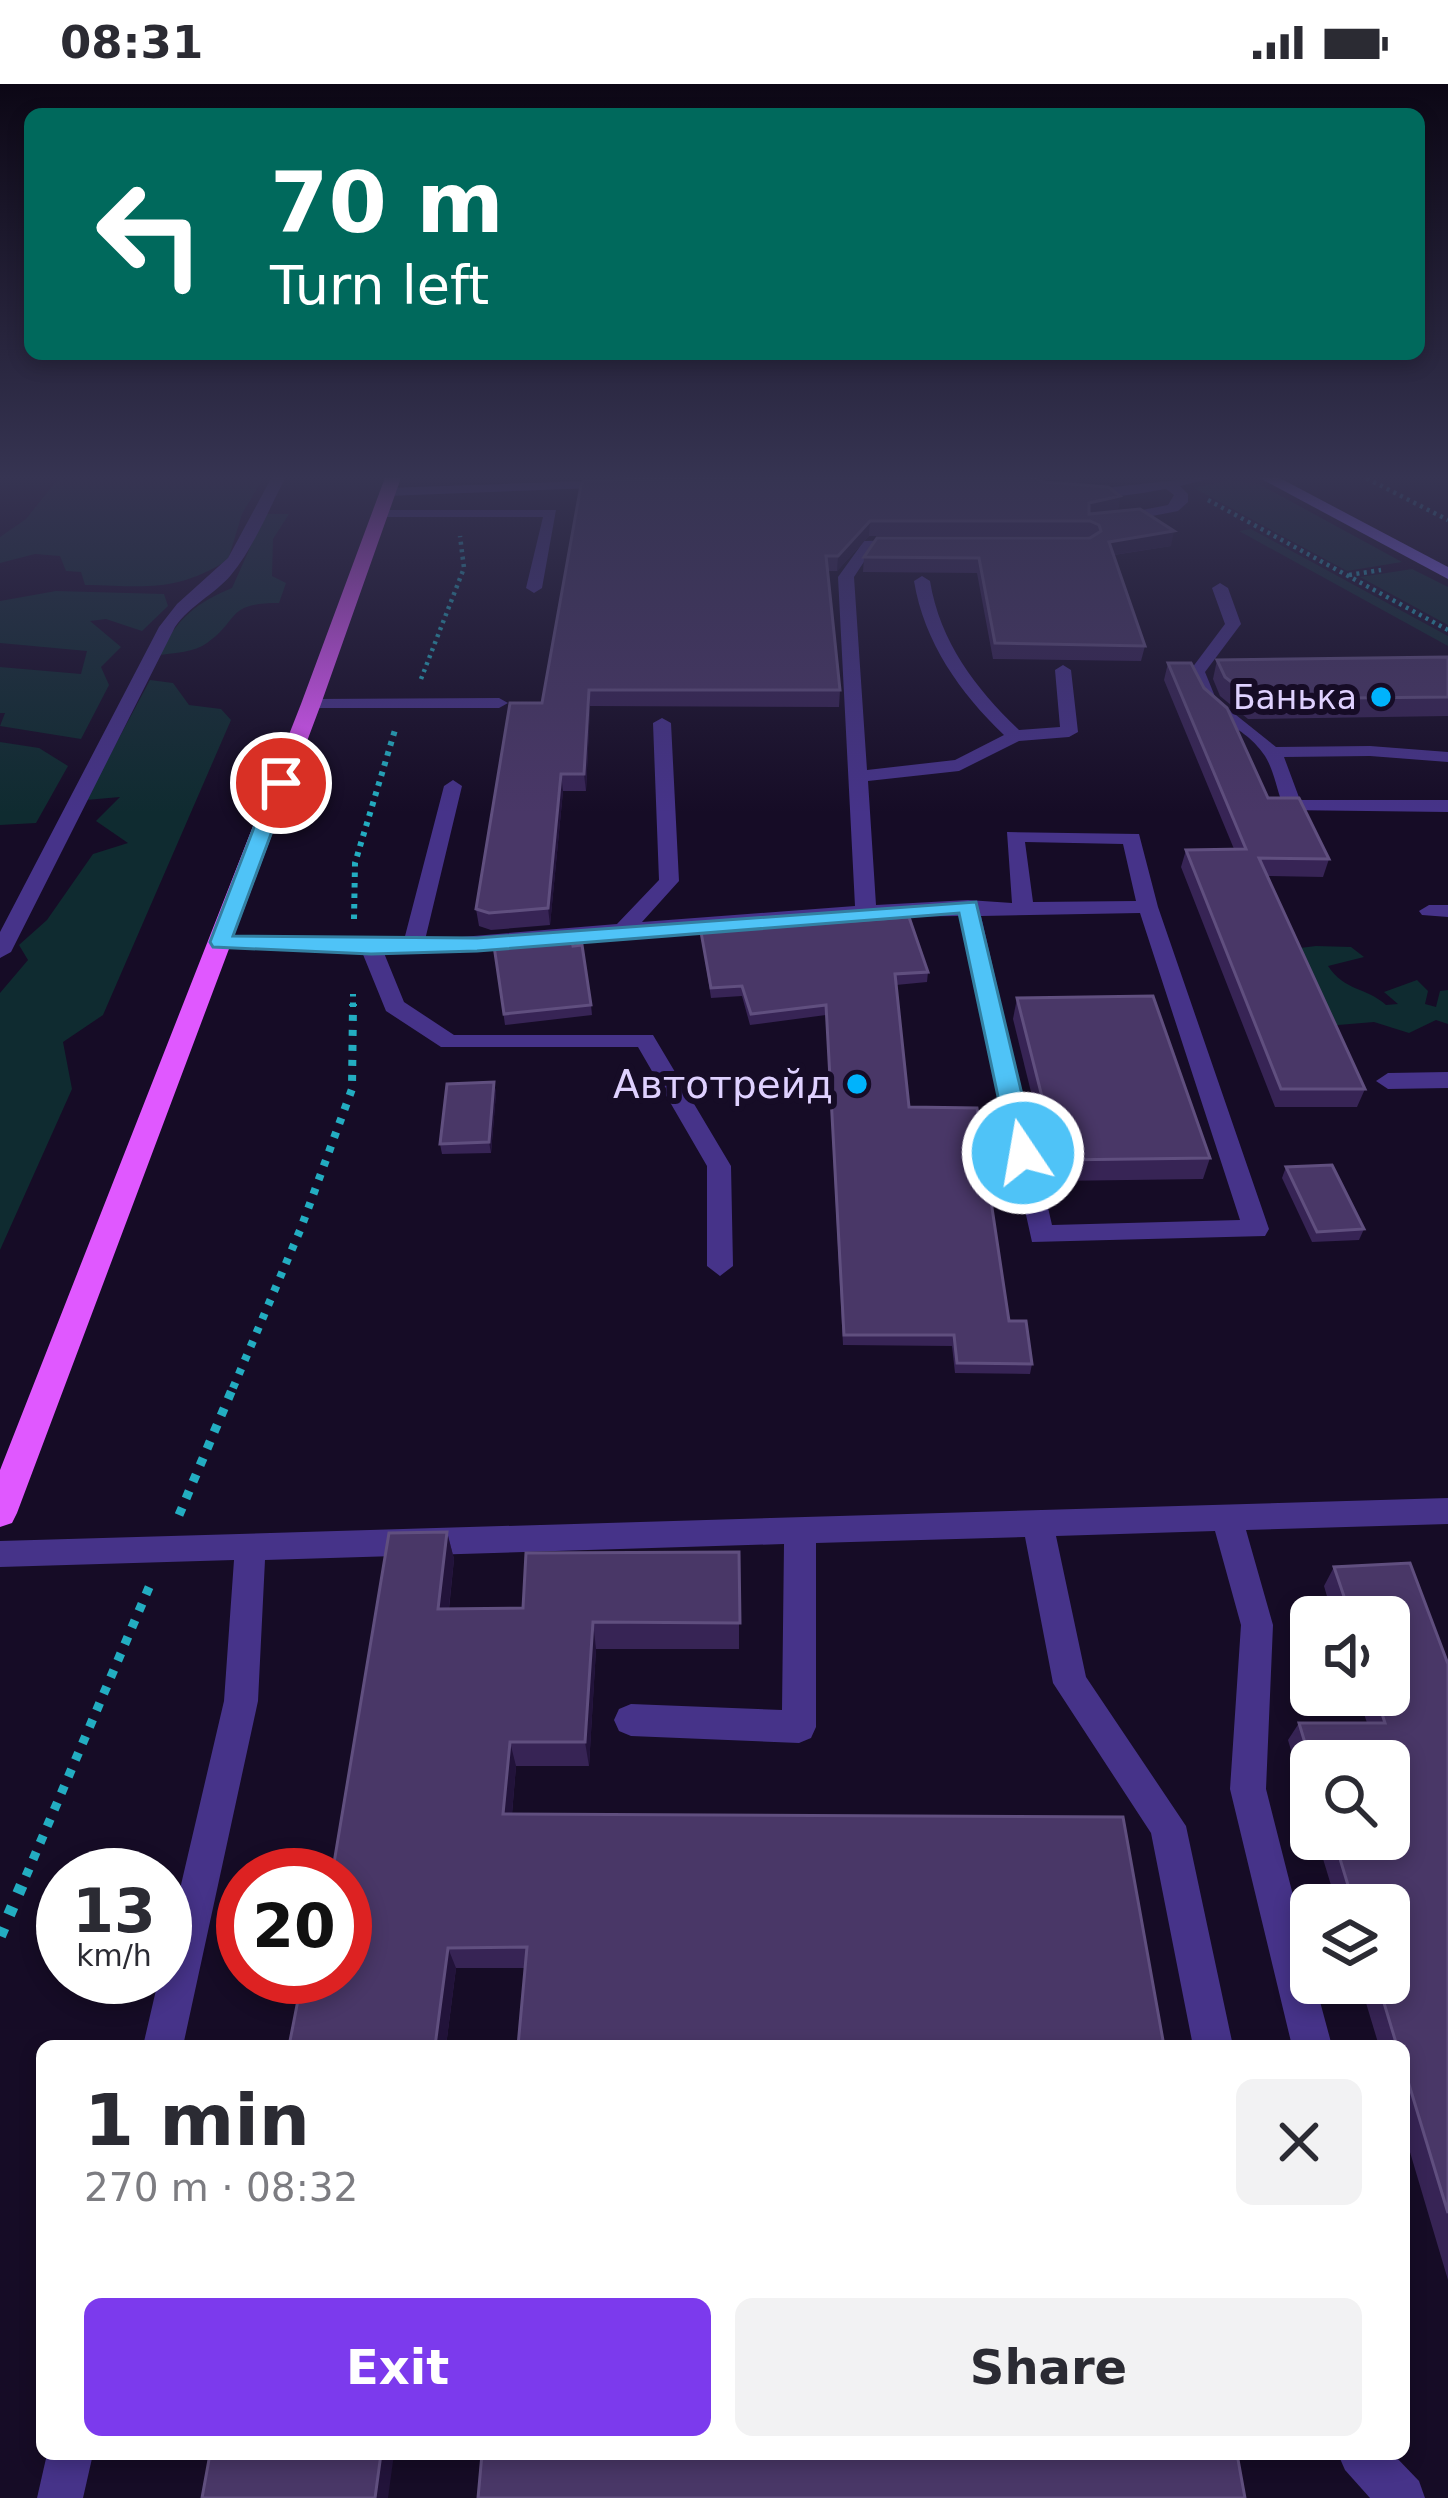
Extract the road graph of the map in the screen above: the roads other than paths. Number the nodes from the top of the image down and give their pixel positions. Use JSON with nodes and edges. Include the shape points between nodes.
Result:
{"nodes":[{"id":1,"x":202,"y":588,"type":"edge"},
{"id":2,"x":353,"y":588,"type":"edge"},
{"id":3,"x":847,"y":588,"type":"edge"},
{"id":4,"x":922,"y":588,"type":"edge"},
{"id":5,"x":1220,"y":588,"type":"dead end"},
{"id":6,"x":1063,"y":670,"type":"dead end"},
{"id":7,"x":499,"y":703,"type":"dead end"},
{"id":8,"x":311,"y":704,"type":"junction"},
{"id":9,"x":662,"y":723,"type":"dead end"},
{"id":10,"x":1015,"y":736,"type":"junction"},
{"id":11,"x":1272,"y":752,"type":"junction"},
{"id":12,"x":1441,"y":757,"type":"edge"},
{"id":13,"x":861,"y":776,"type":"junction"},
{"id":14,"x":1448,"y":777,"type":"edge"},
{"id":15,"x":453,"y":786,"type":"dead end"},
{"id":16,"x":1448,"y":806,"type":"edge"},
{"id":17,"x":968,"y":906,"type":"junction"},
{"id":18,"x":1023,"y":907,"type":"junction"},
{"id":19,"x":1148,"y":907,"type":"junction"},
{"id":20,"x":866,"y":911,"type":"junction"},
{"id":21,"x":622,"y":932,"type":"junction"},
{"id":22,"x":220,"y":942,"type":"junction"},
{"id":23,"x":362,"y":946,"type":"junction"},
{"id":24,"x":412,"y":947,"type":"junction"},
{"id":25,"x":0,"y":952,"type":"edge"},
{"id":26,"x":1448,"y":1080,"type":"edge"},
{"id":27,"x":1388,"y":1081,"type":"dead end"},
{"id":28,"x":720,"y":1266,"type":"dead end"},
{"id":29,"x":1448,"y":1511,"type":"edge"},
{"id":30,"x":0,"y":1514,"type":"edge"},
{"id":31,"x":1227,"y":1518,"type":"junction"},
{"id":32,"x":1038,"y":1524,"type":"junction"},
{"id":33,"x":801,"y":1531,"type":"junction"},
{"id":34,"x":250,"y":1549,"type":"junction"},
{"id":35,"x":0,"y":1554,"type":"edge"},
{"id":36,"x":631,"y":1720,"type":"dead end"},
{"id":37,"x":164,"y":2040,"type":"edge"},
{"id":38,"x":1213,"y":2040,"type":"edge"},
{"id":39,"x":1311,"y":2040,"type":"edge"},
{"id":40,"x":69,"y":2460,"type":"edge"},
{"id":41,"x":1367,"y":2460,"type":"edge"},
{"id":42,"x":60,"y":2498,"type":"edge"},
{"id":43,"x":1402,"y":2498,"type":"edge"}],
"edges":[{"from":1,"to":25,"type":"lane","via":[[171,620],[104,739]]},
{"from":2,"to":8,"type":"main road"},
{"from":3,"to":13,"type":"lane"},
{"from":4,"to":10,"type":"lane","via":[[924,608],[982,707]]},
{"from":5,"to":11,"type":"lane","via":[[1233,624],[1198,672],[1200,692]]},
{"from":6,"to":10,"type":"lane","via":[[1070,731]]},
{"from":7,"to":8,"type":"lane"},
{"from":8,"to":22,"type":"main road"},
{"from":9,"to":21,"type":"lane","via":[[669,881]]},
{"from":10,"to":13,"type":"lane","via":[[959,765]]},
{"from":11,"to":12,"type":"lane"},
{"from":11,"to":16,"type":"lane","via":[[1292,806]]},
{"from":12,"to":14,"type":"lane"},
{"from":13,"to":20,"type":"lane"},
{"from":15,"to":24,"type":"lane"},
{"from":17,"to":18,"type":"lane"},
{"from":17,"to":19,"type":"lane","via":[[1041,1235],[1256,1229]]},
{"from":17,"to":20,"type":"lane"},
{"from":18,"to":19,"type":"lane"},
{"from":18,"to":19,"type":"lane","via":[[1014,836],[1132,838]]},
{"from":20,"to":21,"type":"lane"},
{"from":21,"to":24,"type":"lane"},
{"from":22,"to":23,"type":"lane"},
{"from":22,"to":30,"type":"main road"},
{"from":23,"to":24,"type":"lane"},
{"from":23,"to":28,"type":"lane","via":[[394,1006],[449,1042],[645,1040],[719,1166]]},
{"from":26,"to":27,"type":"lane"},
{"from":29,"to":31,"type":"lane"},
{"from":31,"to":32,"type":"lane"},
{"from":31,"to":39,"type":"lane","via":[[1258,1625],[1248,1789]]},
{"from":32,"to":33,"type":"lane"},
{"from":32,"to":38,"type":"lane","via":[[1070,1683],[1168,1826]]},
{"from":33,"to":34,"type":"lane"},
{"from":33,"to":36,"type":"lane","via":[[800,1727]]},
{"from":34,"to":35,"type":"lane"},
{"from":34,"to":37,"type":"lane","via":[[241,1701]]},
{"from":40,"to":42,"type":"lane"},
{"from":41,"to":43,"type":"lane"}]}
